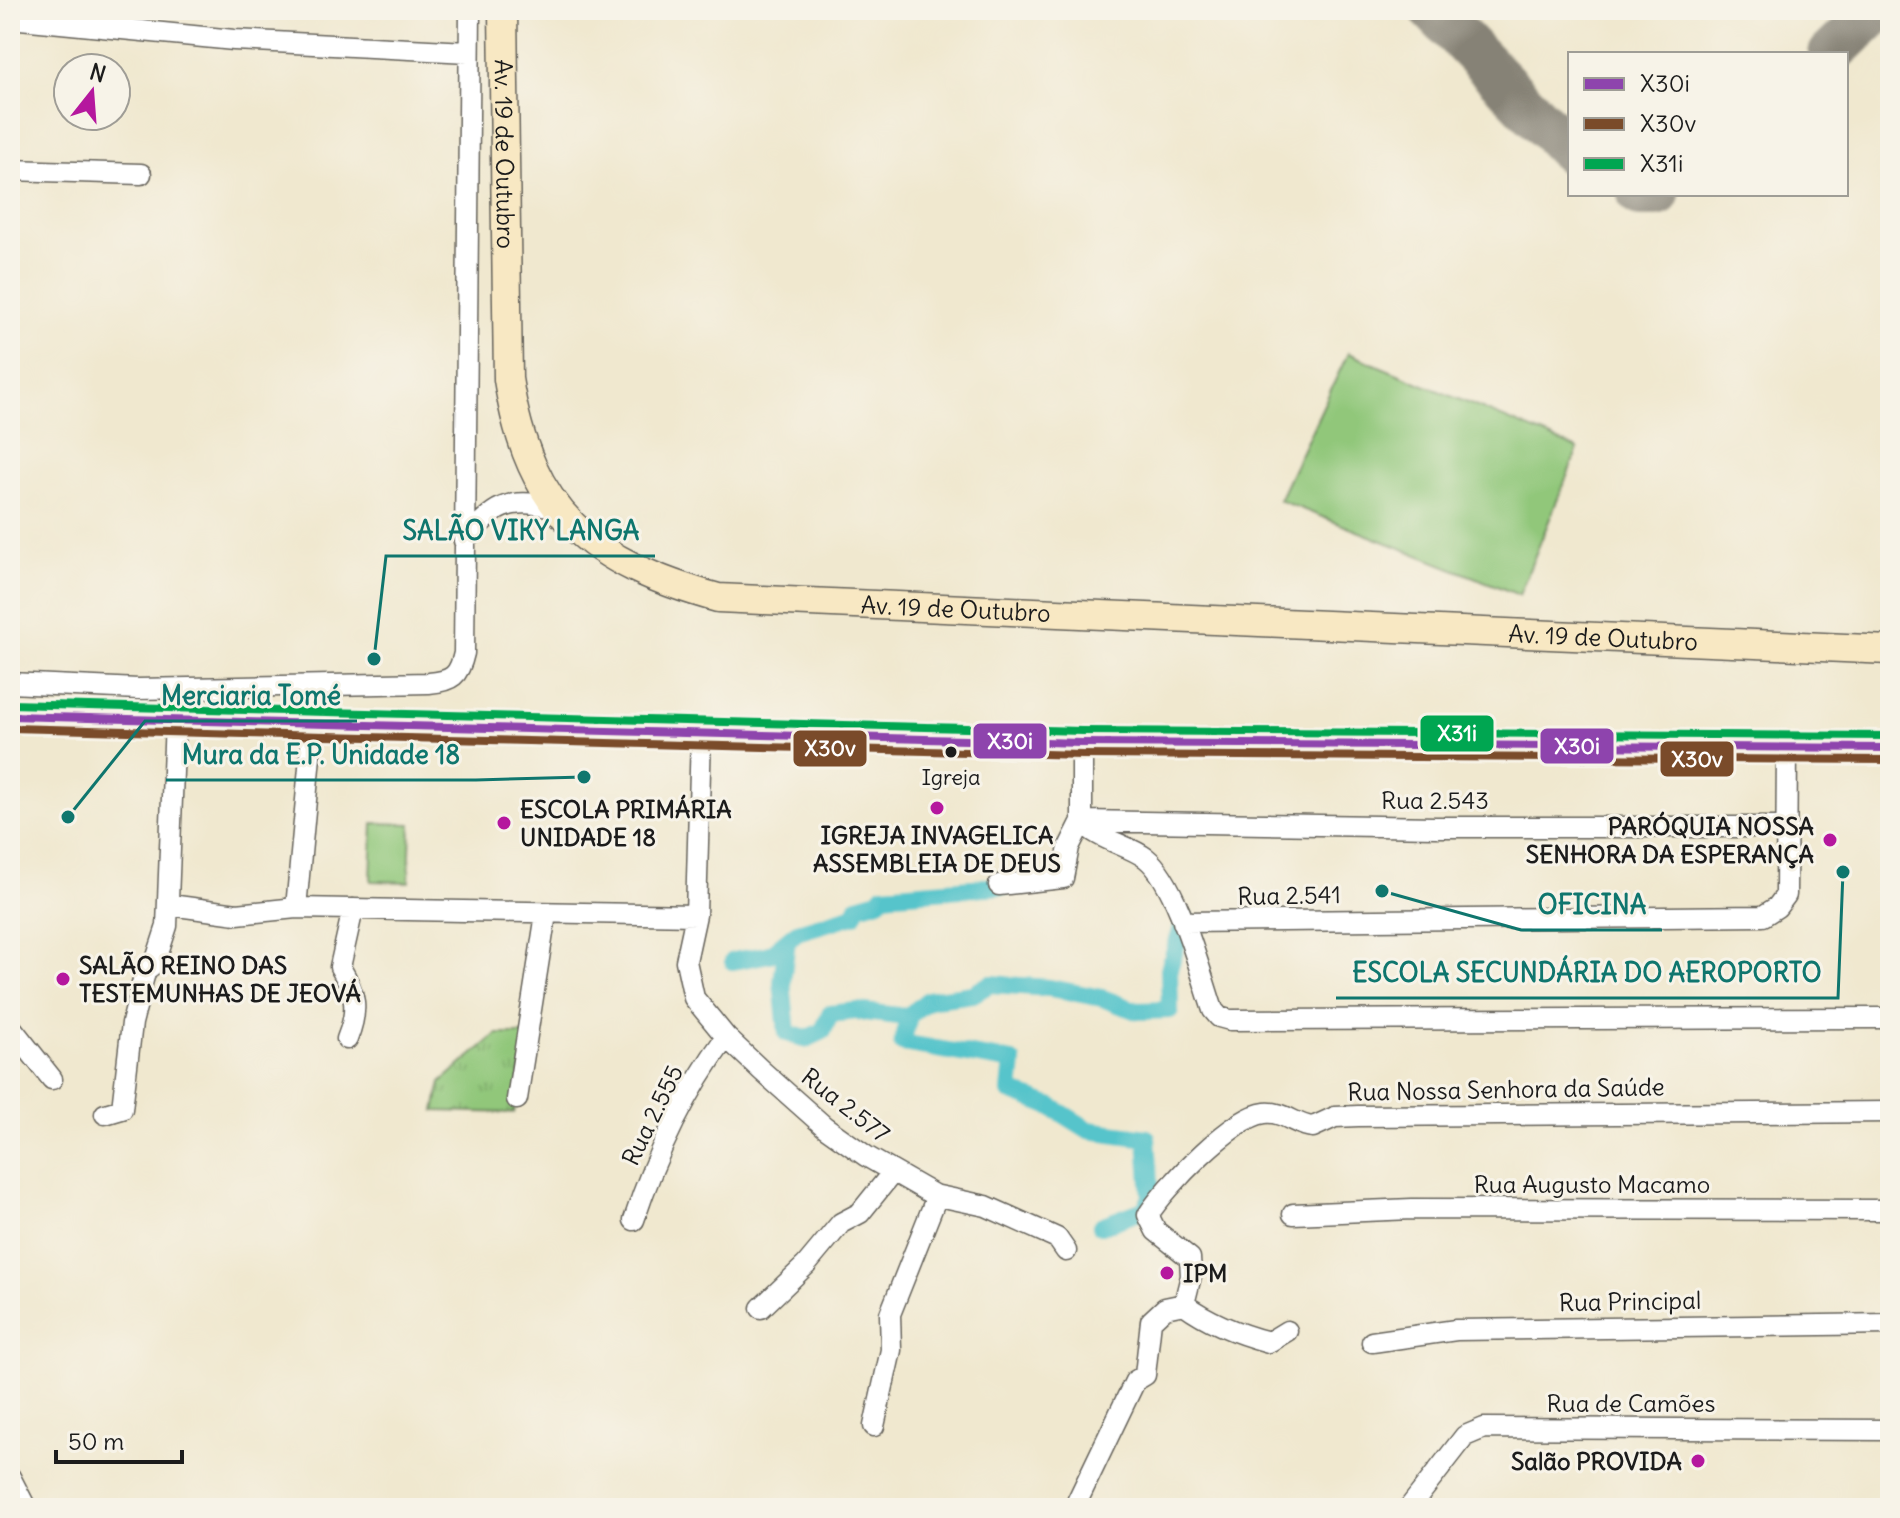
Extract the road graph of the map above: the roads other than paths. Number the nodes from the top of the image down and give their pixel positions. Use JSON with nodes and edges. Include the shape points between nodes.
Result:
{"nodes":[{"id":1,"x":470,"y":10,"type":"edge"},
{"id":2,"x":503,"y":10,"type":"edge"},
{"id":3,"x":10,"y":18,"type":"edge"},
{"id":4,"x":468,"y":52,"type":"junction"},
{"id":5,"x":10,"y":170,"type":"edge"},
{"id":6,"x":141,"y":174,"type":"dead end"},
{"id":7,"x":554,"y":507,"type":"junction"},
{"id":8,"x":464,"y":541,"type":"junction"},
{"id":9,"x":1890,"y":650,"type":"edge"},
{"id":10,"x":10,"y":683,"type":"edge"},
{"id":11,"x":10,"y":716,"type":"edge"},
{"id":12,"x":175,"y":720,"type":"junction"},
{"id":13,"x":313,"y":724,"type":"junction"},
{"id":14,"x":701,"y":734,"type":"junction"},
{"id":15,"x":1082,"y":743,"type":"junction"},
{"id":16,"x":1787,"y":745,"type":"junction"},
{"id":17,"x":1890,"y":748,"type":"edge"},
{"id":18,"x":1082,"y":821,"type":"junction"},
{"id":19,"x":1788,"y":827,"type":"junction"},
{"id":20,"x":999,"y":885,"type":"dead end"},
{"id":21,"x":170,"y":905,"type":"junction"},
{"id":22,"x":296,"y":908,"type":"junction"},
{"id":23,"x":353,"y":909,"type":"junction"},
{"id":24,"x":546,"y":914,"type":"junction"},
{"id":25,"x":696,"y":915,"type":"junction"},
{"id":26,"x":1183,"y":922,"type":"junction"},
{"id":27,"x":1890,"y":1018,"type":"edge"},
{"id":28,"x":10,"y":1026,"type":"edge"},
{"id":29,"x":726,"y":1037,"type":"junction"},
{"id":30,"x":347,"y":1039,"type":"dead end"},
{"id":31,"x":52,"y":1079,"type":"dead end"},
{"id":32,"x":517,"y":1099,"type":"dead end"},
{"id":33,"x":1890,"y":1112,"type":"edge"},
{"id":34,"x":105,"y":1114,"type":"dead end"},
{"id":35,"x":893,"y":1172,"type":"junction"},
{"id":36,"x":934,"y":1195,"type":"junction"},
{"id":37,"x":1890,"y":1210,"type":"edge"},
{"id":38,"x":1293,"y":1214,"type":"dead end"},
{"id":39,"x":634,"y":1220,"type":"dead end"},
{"id":40,"x":1066,"y":1251,"type":"dead end"},
{"id":41,"x":1184,"y":1304,"type":"junction"},
{"id":42,"x":761,"y":1308,"type":"dead end"},
{"id":43,"x":1890,"y":1324,"type":"edge"},
{"id":44,"x":1287,"y":1331,"type":"dead end"},
{"id":45,"x":1372,"y":1342,"type":"dead end"},
{"id":46,"x":874,"y":1426,"type":"dead end"},
{"id":47,"x":1890,"y":1430,"type":"edge"},
{"id":48,"x":10,"y":1477,"type":"edge"},
{"id":49,"x":26,"y":1508,"type":"edge"},
{"id":50,"x":1074,"y":1508,"type":"edge"},
{"id":51,"x":1409,"y":1508,"type":"edge"}],
"edges":[{"from":1,"to":4,"type":"street"},
{"from":2,"to":7,"type":"street","name":"Av. 19 de Outubro","via":[[508,379],[524,449]]},
{"from":3,"to":4,"type":"street","via":[[234,40]]},
{"from":4,"to":8,"type":"street"},
{"from":5,"to":6,"type":"street"},
{"from":7,"to":8,"type":"street","via":[[526,501],[507,504],[490,513]]},
{"from":7,"to":9,"type":"street","name":"Av. 19 de Outubro","via":[[623,565],[718,598]]},
{"from":8,"to":10,"type":"street","via":[[464,653],[460,671],[450,681],[138,689]]},
{"from":11,"to":12,"type":"street"},
{"from":12,"to":13,"type":"street"},
{"from":12,"to":21,"type":"street"},
{"from":13,"to":14,"type":"street"},
{"from":13,"to":22,"type":"street"},
{"from":14,"to":15,"type":"street"},
{"from":14,"to":25,"type":"street","name":"Rua 2.577"},
{"from":15,"to":16,"type":"street"},
{"from":15,"to":18,"type":"street"},
{"from":16,"to":17,"type":"street"},
{"from":16,"to":19,"type":"street"},
{"from":18,"to":19,"type":"street","name":"Rua 2.543"},
{"from":18,"to":20,"type":"street","via":[[1069,847],[1063,878]]},
{"from":18,"to":26,"type":"street","via":[[1156,867]]},
{"from":19,"to":26,"type":"street","name":"Rua 2.541","via":[[1786,895],[1763,916]]},
{"from":21,"to":22,"type":"street","via":[[237,914]]},
{"from":21,"to":34,"type":"street","via":[[161,950],[146,970],[132,1023],[122,1109]]},
{"from":22,"to":23,"type":"street"},
{"from":23,"to":24,"type":"street"},
{"from":23,"to":30,"type":"street","via":[[340,967],[356,996]]},
{"from":24,"to":25,"type":"street"},
{"from":24,"to":32,"type":"street"},
{"from":25,"to":29,"type":"street","name":"Rua 2.577","via":[[688,943],[688,979],[694,998]]},
{"from":26,"to":27,"type":"street","via":[[1219,1017]]},
{"from":28,"to":31,"type":"street"},
{"from":29,"to":35,"type":"street","name":"Rua 2.577","via":[[825,1127]]},
{"from":29,"to":39,"type":"street","name":"Rua 2.555","via":[[668,1132]]},
{"from":33,"to":41,"type":"street","name":"Rua Nossa Senhora da Saúde","via":[[1358,1116],[1335,1117],[1313,1127],[1265,1113],[1209,1149],[1159,1197],[1148,1215],[1149,1223],[1190,1258]]},
{"from":35,"to":36,"type":"street","name":"Rua 2.577"},
{"from":35,"to":42,"type":"street","via":[[860,1213],[841,1223]]},
{"from":36,"to":40,"type":"street","name":"Rua 2.577","via":[[1002,1213],[1062,1241]]},
{"from":36,"to":46,"type":"street","via":[[890,1314],[891,1350]]},
{"from":37,"to":38,"type":"street","name":"Rua Augusto Macamo","via":[[1412,1209]]},
{"from":41,"to":44,"type":"street","via":[[1225,1329],[1269,1342]]},
{"from":41,"to":50,"type":"street","via":[[1165,1308],[1151,1321],[1145,1375],[1135,1381]]},
{"from":43,"to":45,"type":"street","name":"Rua Principal","via":[[1456,1330]]},
{"from":47,"to":51,"type":"street","name":"Rua de Camões","via":[[1484,1428],[1465,1436]]},
{"from":48,"to":49,"type":"street"}]}
